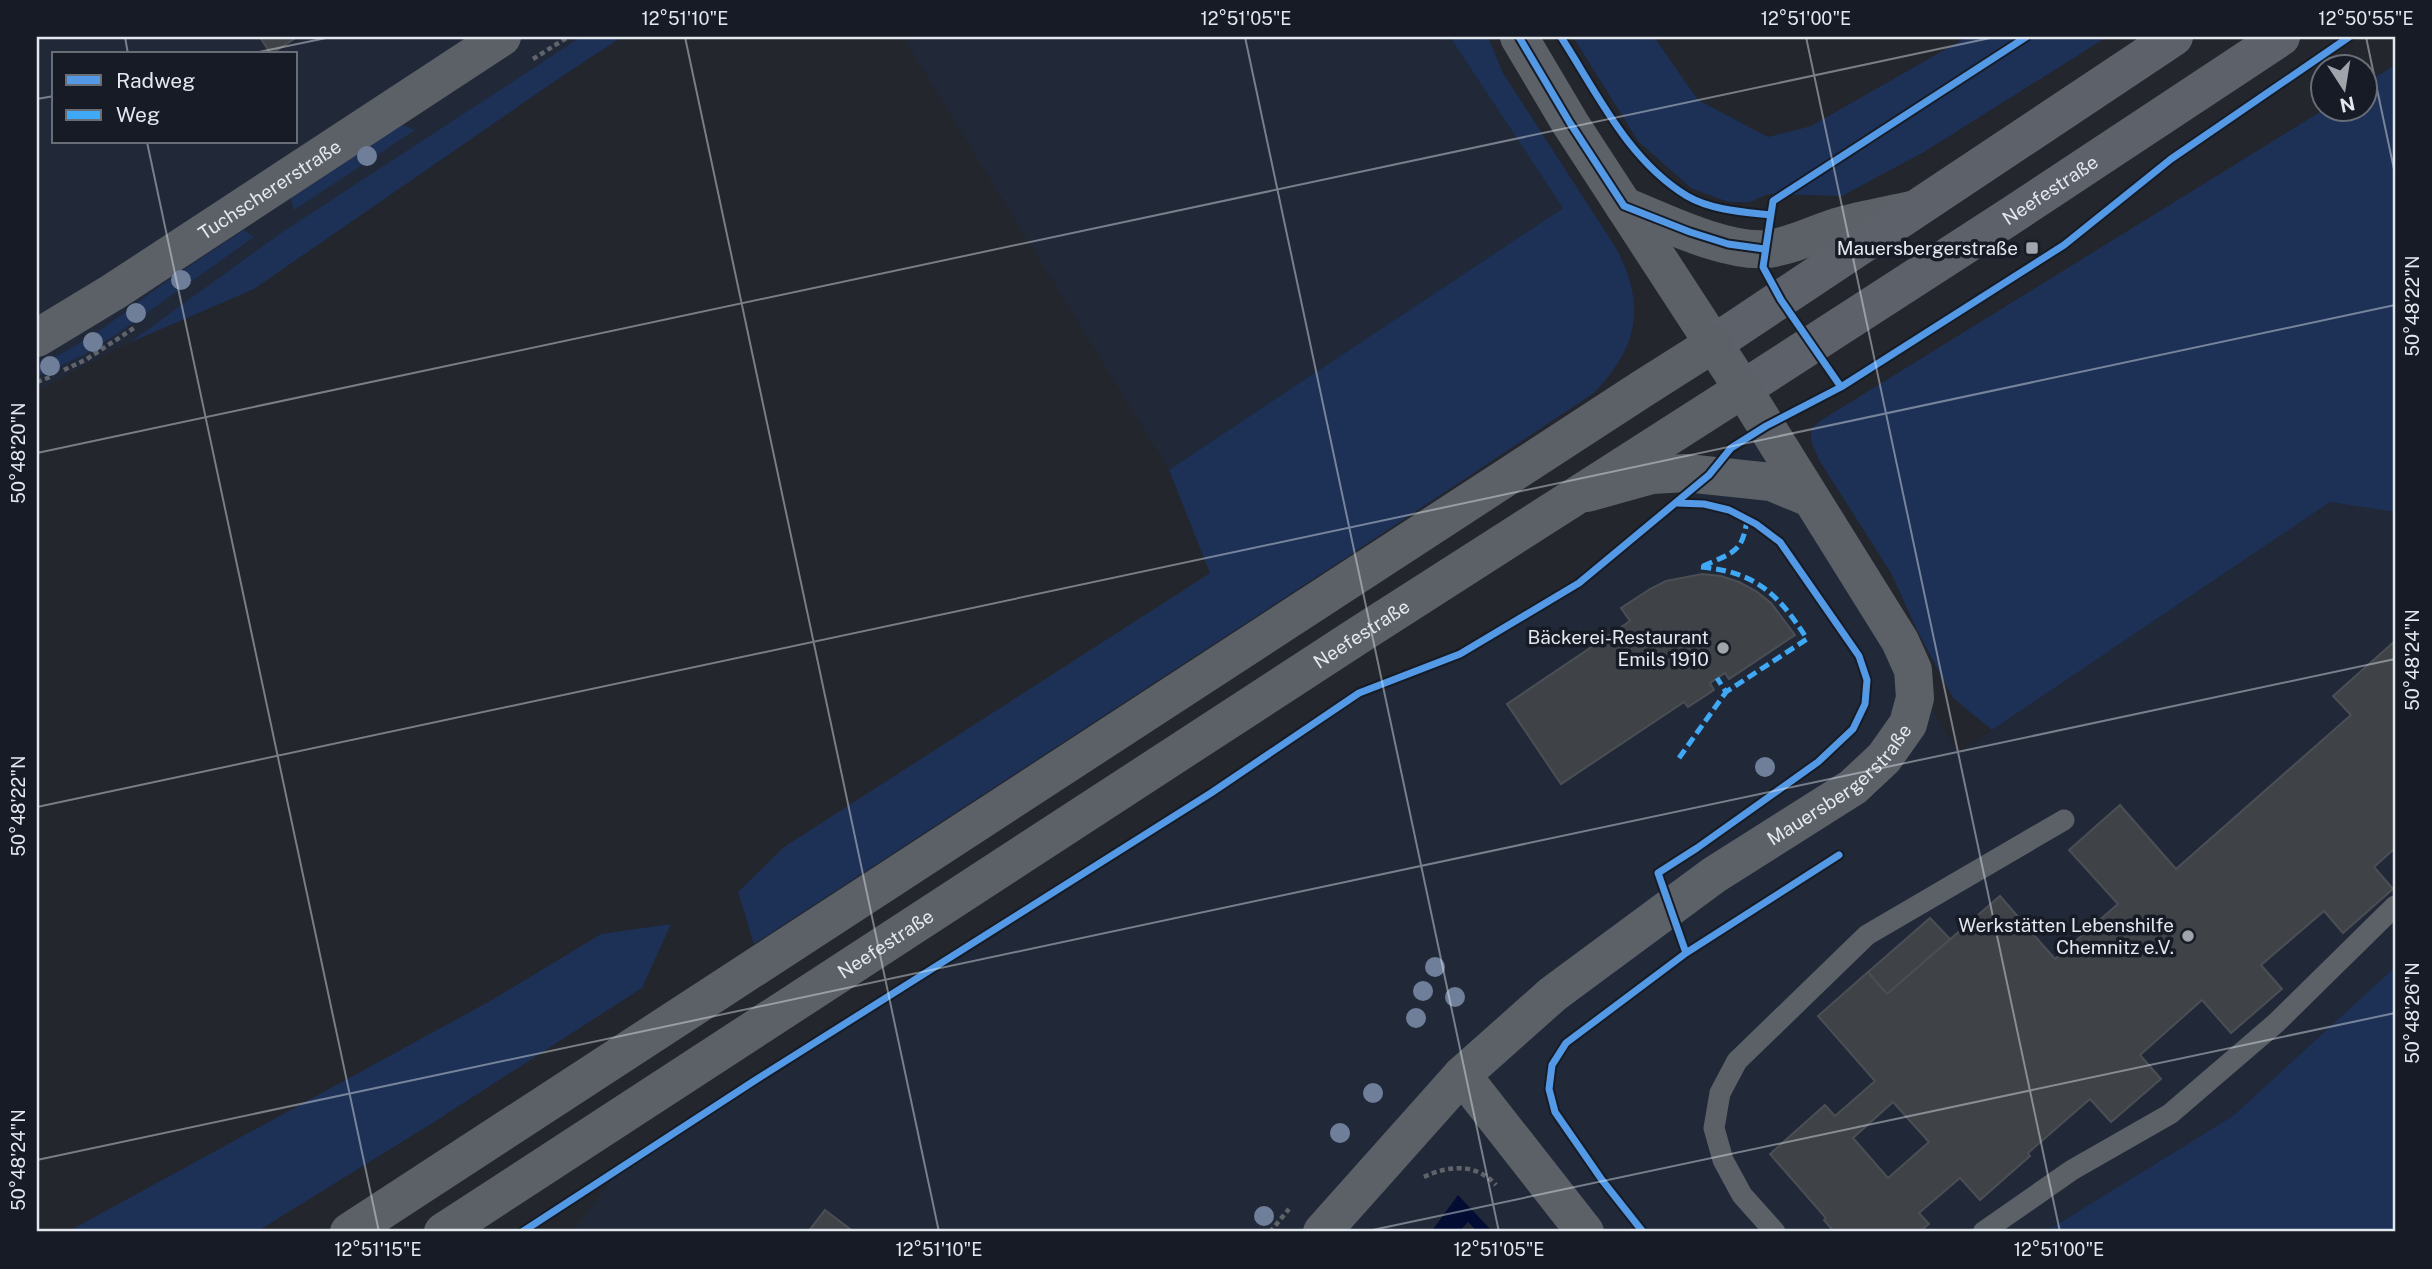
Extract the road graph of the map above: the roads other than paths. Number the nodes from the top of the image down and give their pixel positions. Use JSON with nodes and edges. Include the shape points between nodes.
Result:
{"nodes":[{"id":1,"x":502,"y":37,"type":"edge"},
{"id":2,"x":1519,"y":37,"type":"edge"},
{"id":3,"x":2174,"y":37,"type":"edge"},
{"id":4,"x":2281,"y":37,"type":"edge"},
{"id":5,"x":1624,"y":206,"type":"junction"},
{"id":6,"x":1911,"y":210,"type":"junction"},
{"id":7,"x":37,"y":338,"type":"edge"},
{"id":8,"x":1713,"y":344,"type":"junction"},
{"id":9,"x":1743,"y":389,"type":"junction"},
{"id":10,"x":1573,"y":497,"type":"junction"},
{"id":11,"x":1810,"y":498,"type":"junction"},
{"id":12,"x":2064,"y":820,"type":"dead end"},
{"id":13,"x":2395,"y":906,"type":"edge"},
{"id":14,"x":1462,"y":1075,"type":"junction"},
{"id":15,"x":348,"y":1232,"type":"edge"},
{"id":16,"x":443,"y":1232,"type":"edge"},
{"id":17,"x":1322,"y":1232,"type":"edge"},
{"id":18,"x":1585,"y":1232,"type":"edge"},
{"id":19,"x":1775,"y":1232,"type":"edge"},
{"id":20,"x":1983,"y":1232,"type":"edge"}],
"edges":[{"from":1,"to":7,"type":"street","name":"Tuchschererstraße"},
{"from":2,"to":5,"type":"street","name":"Mauersbergerstraße"},
{"from":3,"to":6,"type":"main road"},
{"from":4,"to":9,"type":"main road","name":"Neefestraße"},
{"from":5,"to":6,"type":"street","via":[[1728,244],[1765,249],[1798,243],[1841,225]]},
{"from":5,"to":8,"type":"street","name":"Mauersbergerstraße"},
{"from":6,"to":8,"type":"main road"},
{"from":8,"to":9,"type":"street","name":"Mauersbergerstraße"},
{"from":8,"to":15,"type":"highway"},
{"from":9,"to":10,"type":"highway","name":"Neefestraße"},
{"from":9,"to":11,"type":"street","name":"Mauersbergerstraße"},
{"from":10,"to":11,"type":"street","via":[[1652,475],[1686,473],[1771,482]]},
{"from":10,"to":16,"type":"highway","name":"Neefestraße"},
{"from":11,"to":14,"type":"street","name":"Mauersbergerstraße","via":[[1900,640],[1913,670],[1915,698],[1908,724],[1884,758],[1853,787],[1671,905],[1553,994]]},
{"from":12,"to":19,"type":"lane","via":[[1867,935],[1737,1061],[1720,1093],[1714,1128],[1723,1160],[1742,1195]]},
{"from":13,"to":20,"type":"lane","via":[[2276,1024],[2170,1114],[2072,1170]]},
{"from":14,"to":17,"type":"street","name":"Mauersbergerstraße"},
{"from":14,"to":18,"type":"street"}]}
